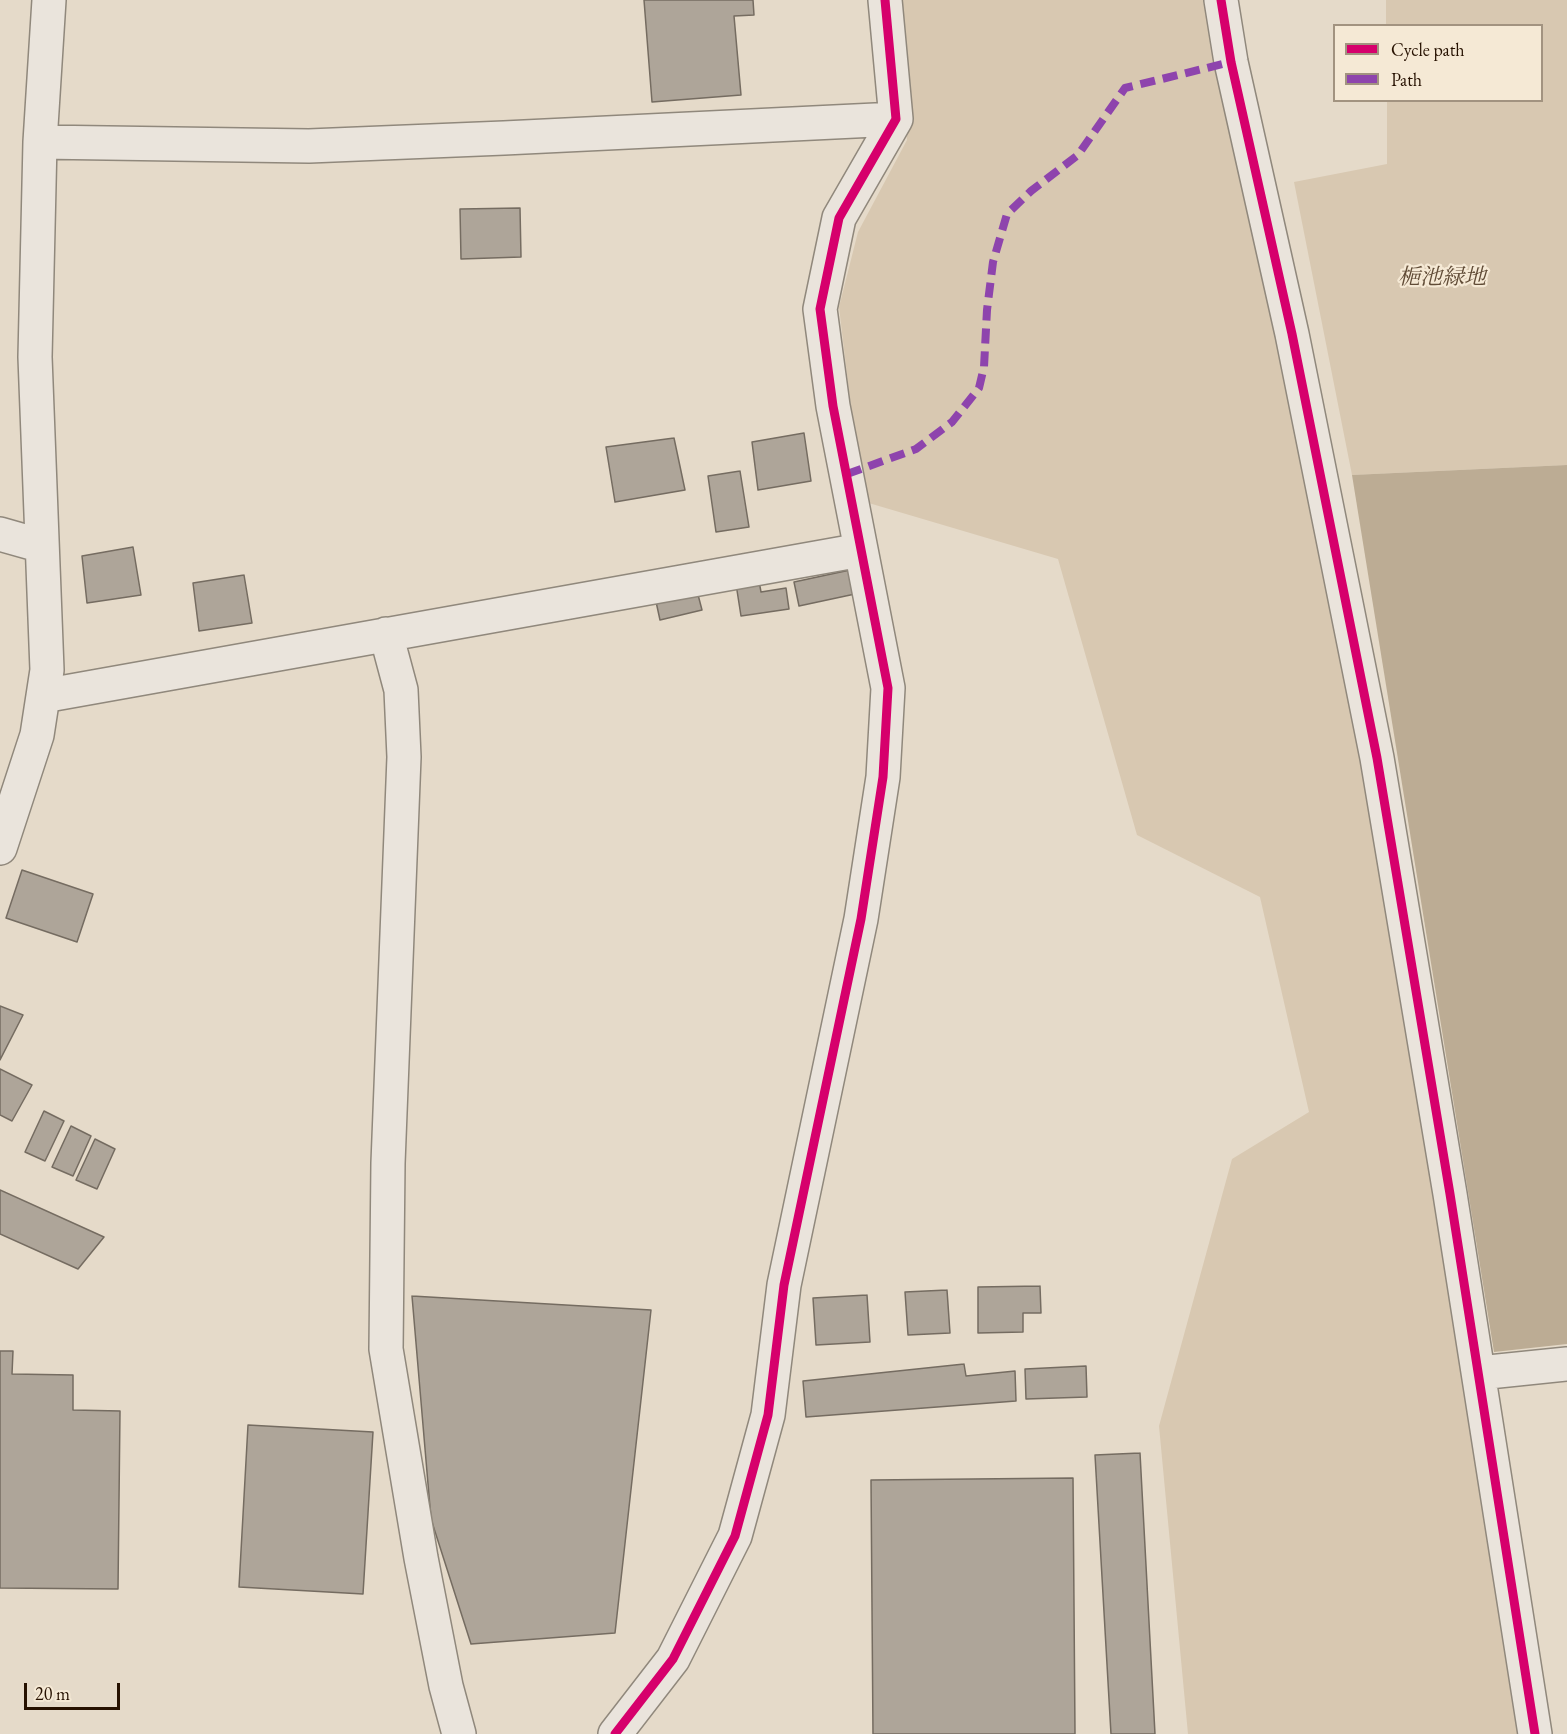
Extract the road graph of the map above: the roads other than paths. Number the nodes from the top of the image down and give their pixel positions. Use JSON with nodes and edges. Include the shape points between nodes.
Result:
{"nodes":[{"id":1,"x":49,"y":0,"type":"edge"},
{"id":2,"x":885,"y":0,"type":"edge"},
{"id":3,"x":1221,"y":0,"type":"edge"},
{"id":4,"x":896,"y":119,"type":"junction"},
{"id":5,"x":40,"y":142,"type":"junction"},
{"id":6,"x":0,"y":534,"type":"edge"},
{"id":7,"x":42,"y":546,"type":"junction"},
{"id":8,"x":861,"y":550,"type":"junction"},
{"id":9,"x":386,"y":633,"type":"junction"},
{"id":10,"x":43,"y":696,"type":"junction"},
{"id":11,"x":0,"y":848,"type":"edge"},
{"id":12,"x":1567,"y":1364,"type":"edge"},
{"id":13,"x":1479,"y":1373,"type":"junction"},
{"id":14,"x":459,"y":1734,"type":"edge"},
{"id":15,"x":615,"y":1734,"type":"edge"},
{"id":16,"x":1535,"y":1734,"type":"edge"}],
"edges":[{"from":1,"to":5,"type":"street"},
{"from":2,"to":4,"type":"street"},
{"from":3,"to":13,"type":"street","via":[[1377,758]]},
{"from":4,"to":5,"type":"street","via":[[309,146]]},
{"from":4,"to":8,"type":"street","via":[[839,218],[820,309],[833,406]]},
{"from":5,"to":7,"type":"street","via":[[35,357]]},
{"from":6,"to":7,"type":"street"},
{"from":7,"to":10,"type":"street","via":[[47,670]]},
{"from":8,"to":9,"type":"street"},
{"from":8,"to":15,"type":"street","via":[[888,688],[884,777],[861,919],[784,1285],[768,1415],[735,1536],[673,1659]]},
{"from":9,"to":10,"type":"street"},
{"from":9,"to":14,"type":"street","via":[[401,690],[404,758],[388,1163],[386,1349],[421,1558]]},
{"from":10,"to":11,"type":"street","via":[[37,735]]},
{"from":12,"to":13,"type":"street"},
{"from":13,"to":16,"type":"street"}]}
